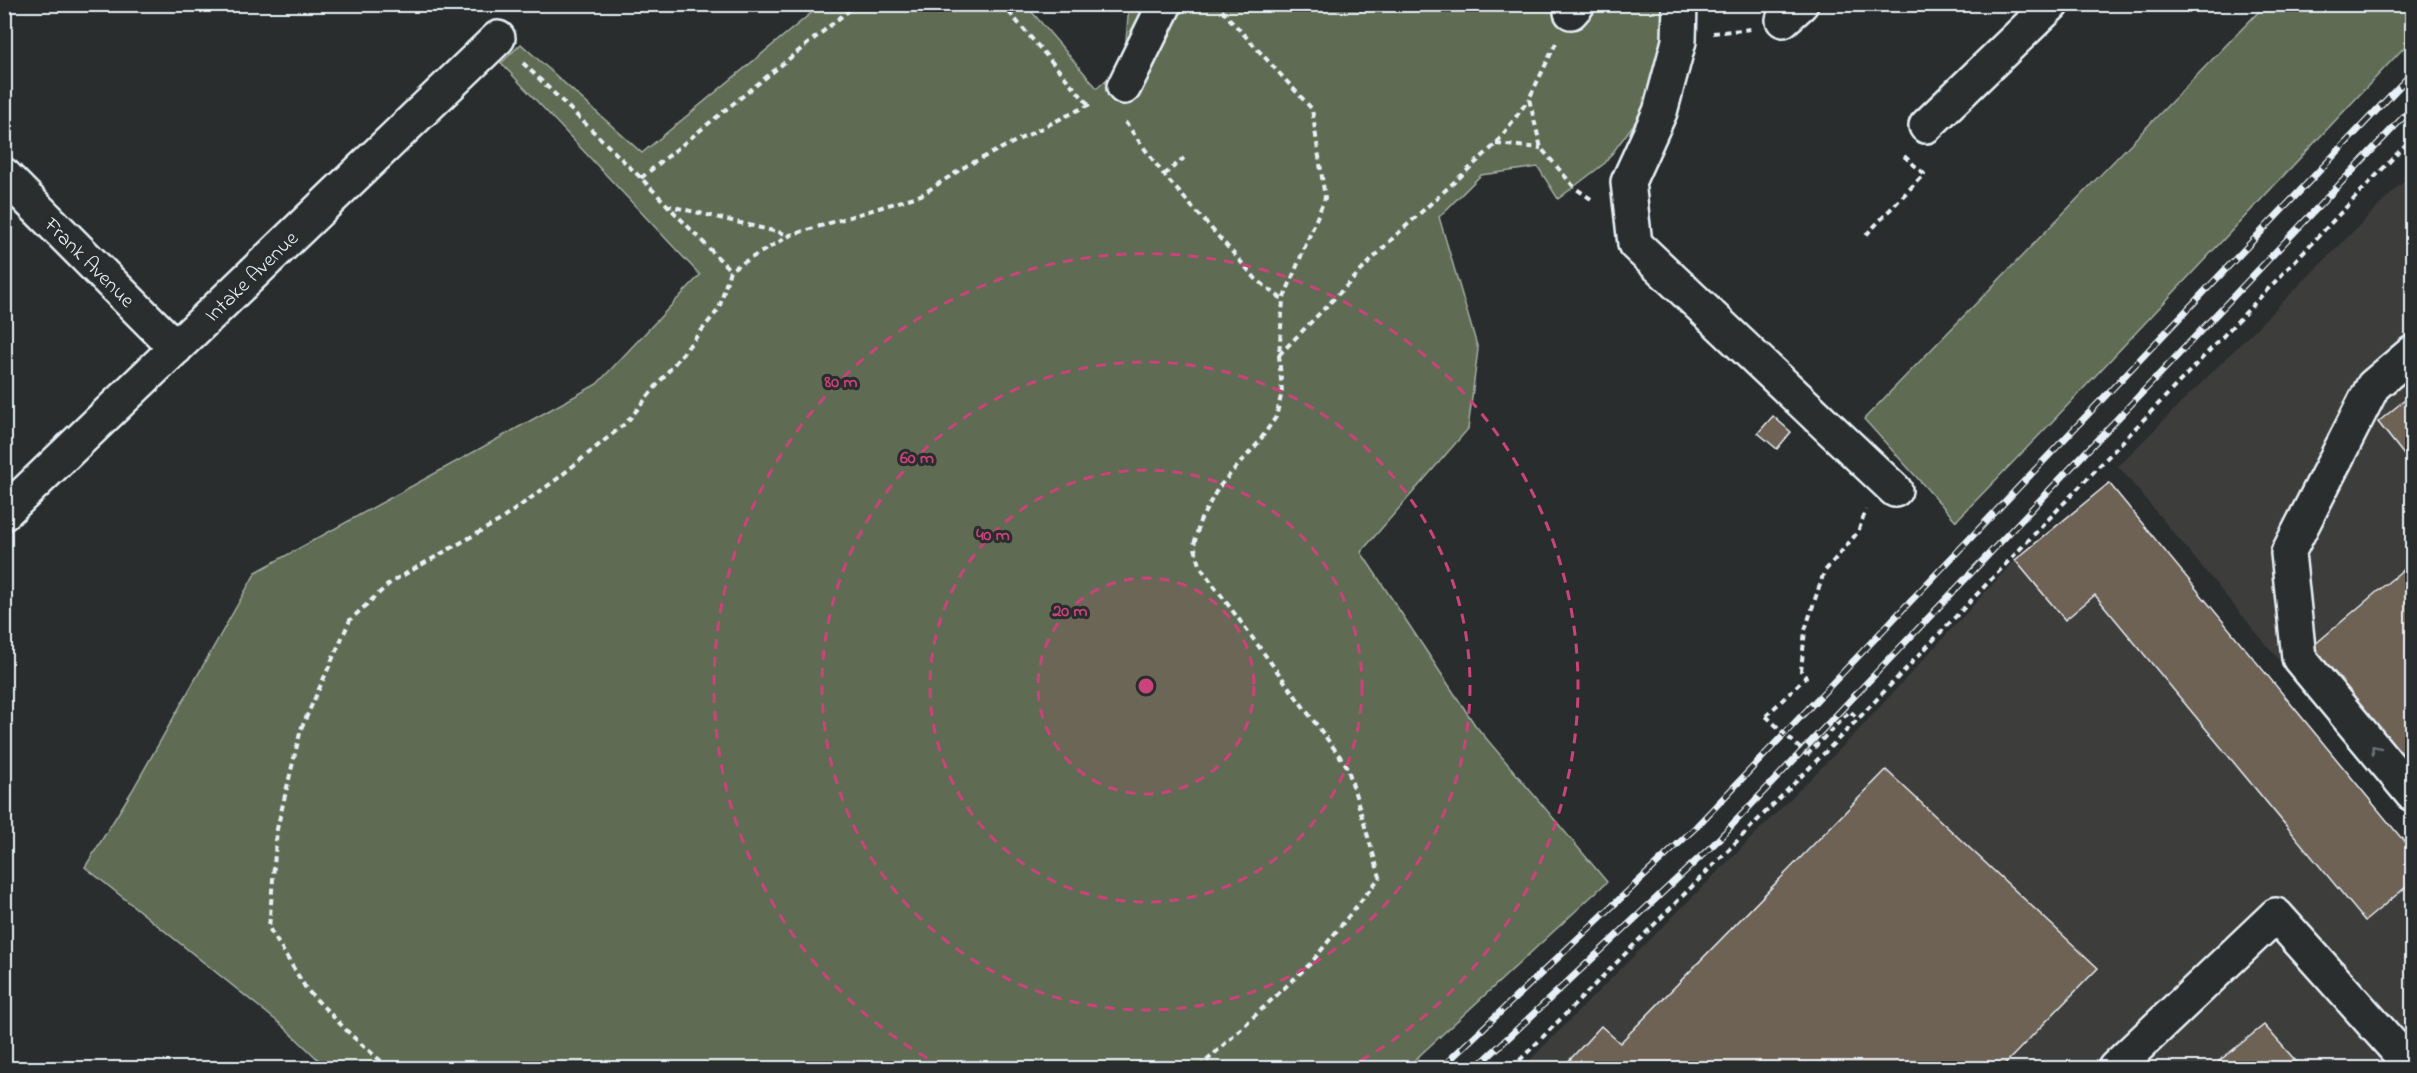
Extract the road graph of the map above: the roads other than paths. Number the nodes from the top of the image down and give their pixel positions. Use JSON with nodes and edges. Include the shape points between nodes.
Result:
{"nodes":[{"id":1,"x":1165,"y":4,"type":"edge"},
{"id":2,"x":2052,"y":4,"type":"edge"},
{"id":3,"x":1680,"y":20,"type":"edge"},
{"id":4,"x":498,"y":38,"type":"road end"},
{"id":5,"x":1116,"y":93,"type":"road end"},
{"id":6,"x":1926,"y":126,"type":"dead end"},
{"id":7,"x":4,"y":175,"type":"edge"},
{"id":8,"x":176,"y":348,"type":"junction"},
{"id":9,"x":2412,"y":354,"type":"edge"},
{"id":10,"x":1890,"y":486,"type":"road end"},
{"id":11,"x":4,"y":513,"type":"edge"},
{"id":12,"x":2412,"y":794,"type":"edge"},
{"id":13,"x":2412,"y":1067,"type":"edge"},
{"id":14,"x":2115,"y":1068,"type":"edge"}],
"edges":[{"from":1,"to":5,"type":"street"},
{"from":2,"to":6,"type":"street"},
{"from":3,"to":10,"type":"street","via":[[1660,112],[1628,182],[1635,244]]},
{"from":4,"to":8,"type":"street","name":"Intake Avenue"},
{"from":7,"to":8,"type":"street","name":"Frank Avenue"},
{"from":8,"to":11,"type":"street","name":"Intake Avenue"},
{"from":12,"to":9,"type":"street","one_way":true,"via":[[2299,658],[2288,553],[2373,386]]},
{"from":13,"to":14,"type":"street","via":[[2276,915]]}]}
